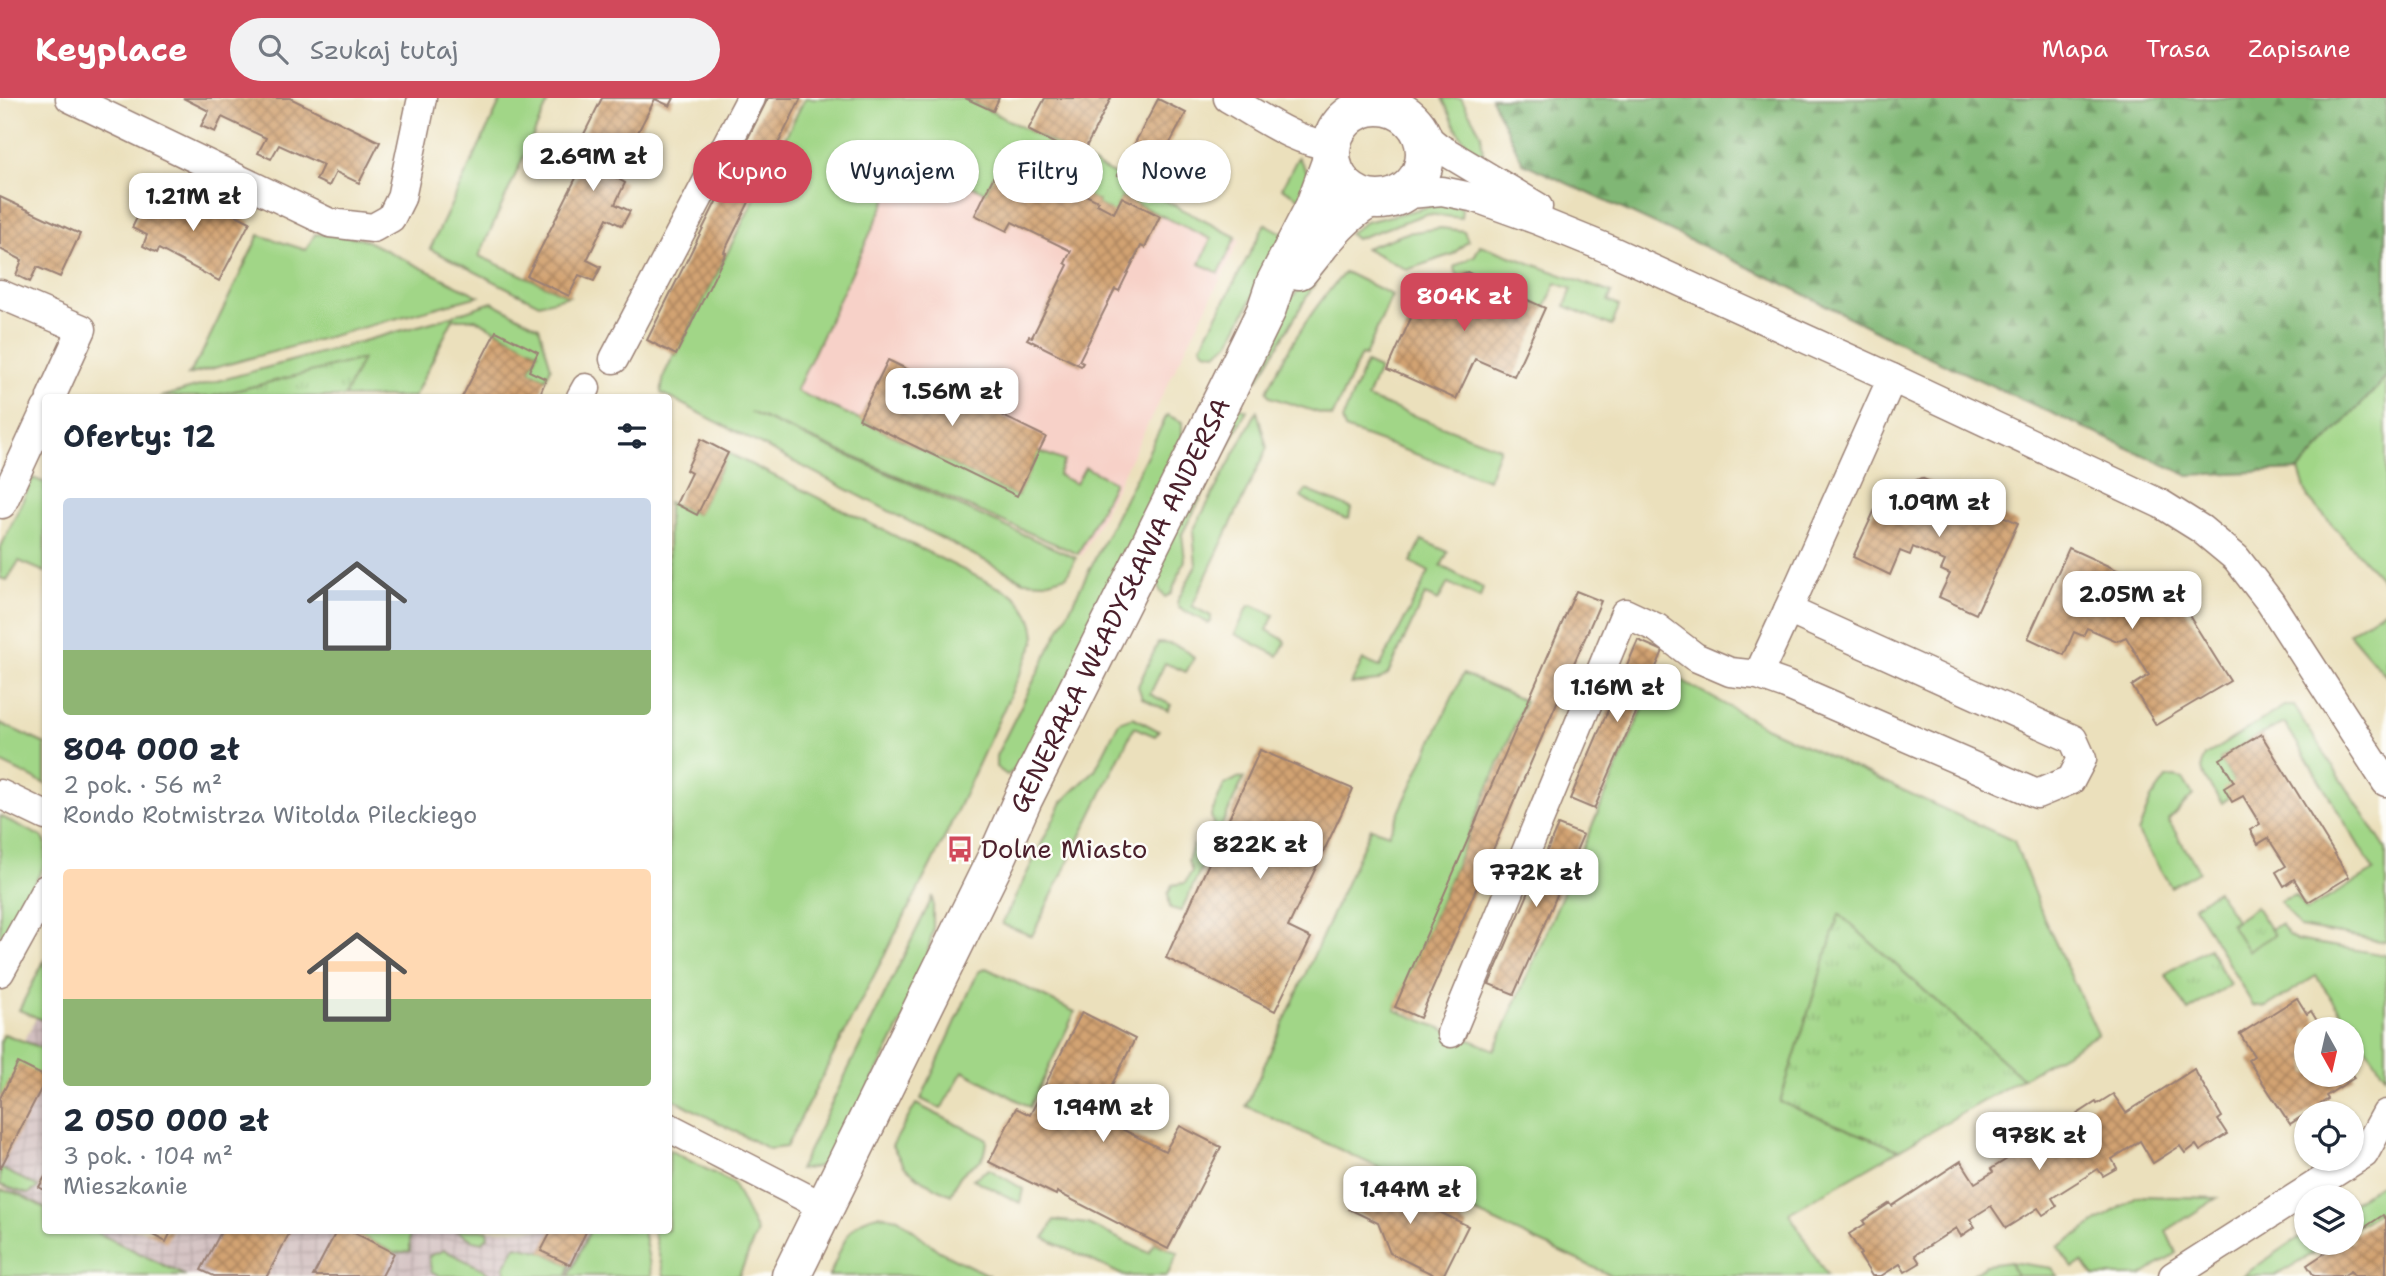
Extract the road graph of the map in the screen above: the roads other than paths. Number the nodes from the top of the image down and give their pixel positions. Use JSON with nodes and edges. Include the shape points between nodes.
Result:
{"nodes":[{"id":1,"x":70,"y":98,"type":"edge"},
{"id":2,"x":422,"y":98,"type":"edge"},
{"id":3,"x":751,"y":98,"type":"edge"},
{"id":4,"x":1228,"y":98,"type":"edge"},
{"id":5,"x":1369,"y":103,"type":"edge"},
{"id":6,"x":1416,"y":118,"type":"edge"},
{"id":7,"x":1331,"y":153,"type":"junction"},
{"id":8,"x":1380,"y":199,"type":"junction"},
{"id":9,"x":1606,"y":248,"type":"junction"},
{"id":10,"x":0,"y":294,"type":"edge"},
{"id":11,"x":1265,"y":311,"type":"junction"},
{"id":12,"x":614,"y":359,"type":"dead end"},
{"id":13,"x":1892,"y":378,"type":"junction"},
{"id":14,"x":52,"y":394,"type":"edge"},
{"id":15,"x":42,"y":418,"type":"edge"},
{"id":16,"x":0,"y":503,"type":"edge"},
{"id":17,"x":1788,"y":610,"type":"junction"},
{"id":18,"x":1758,"y":675,"type":"junction"},
{"id":19,"x":2386,"y":782,"type":"edge"},
{"id":20,"x":0,"y":794,"type":"edge"},
{"id":21,"x":42,"y":814,"type":"edge"},
{"id":22,"x":42,"y":896,"type":"edge"},
{"id":23,"x":0,"y":972,"type":"edge"},
{"id":24,"x":1451,"y":1033,"type":"dead end"},
{"id":25,"x":2386,"y":1114,"type":"edge"},
{"id":26,"x":672,"y":1129,"type":"edge"},
{"id":27,"x":824,"y":1207,"type":"junction"},
{"id":28,"x":791,"y":1276,"type":"edge"},
{"id":29,"x":2173,"y":1276,"type":"edge"}],
"edges":[{"from":1,"to":2,"type":"street","via":[[330,223],[373,228],[391,218],[401,198]]},
{"from":3,"to":12,"type":"street"},
{"from":4,"to":7,"type":"street"},
{"from":5,"to":6,"type":"main road"},
{"from":5,"to":7,"type":"main road","via":[[1337,130]]},
{"from":6,"to":8,"type":"main road","via":[[1426,148],[1423,171],[1408,191]]},
{"from":6,"to":9,"type":"street","via":[[1438,147]]},
{"from":7,"to":8,"type":"main road","via":[[1337,177],[1347,189]]},
{"from":7,"to":11,"type":"main road","name":"GENERAŁA WŁADYSŁAWA ANDERSA","via":[[1314,208]]},
{"from":8,"to":9,"type":"street","via":[[1427,191],[1464,195]]},
{"from":8,"to":11,"type":"main road","name":"GENERAŁA WŁADYSŁAWA ANDERSA","via":[[1342,218]]},
{"from":9,"to":13,"type":"street"},
{"from":10,"to":14,"type":"street","via":[[82,329]]},
{"from":11,"to":27,"type":"main road","name":"GENERAŁA WŁADYSŁAWA ANDERSA"},
{"from":13,"to":17,"type":"street"},
{"from":13,"to":19,"type":"street","via":[[2161,504],[2202,529],[2236,558],[2270,602]]},
{"from":15,"to":16,"type":"street"},
{"from":17,"to":18,"type":"street"},
{"from":17,"to":18,"type":"street","via":[[2073,739],[2082,759],[2071,780],[2036,794]]},
{"from":18,"to":24,"type":"street","via":[[1730,672],[1695,657],[1657,628],[1625,613]]},
{"from":20,"to":21,"type":"street"},
{"from":22,"to":23,"type":"street"},
{"from":25,"to":29,"type":"street","via":[[2364,1154]]},
{"from":26,"to":27,"type":"street"},
{"from":27,"to":28,"type":"main road","name":"GENERAŁA WŁADYSŁAWA ANDERSA"}]}
